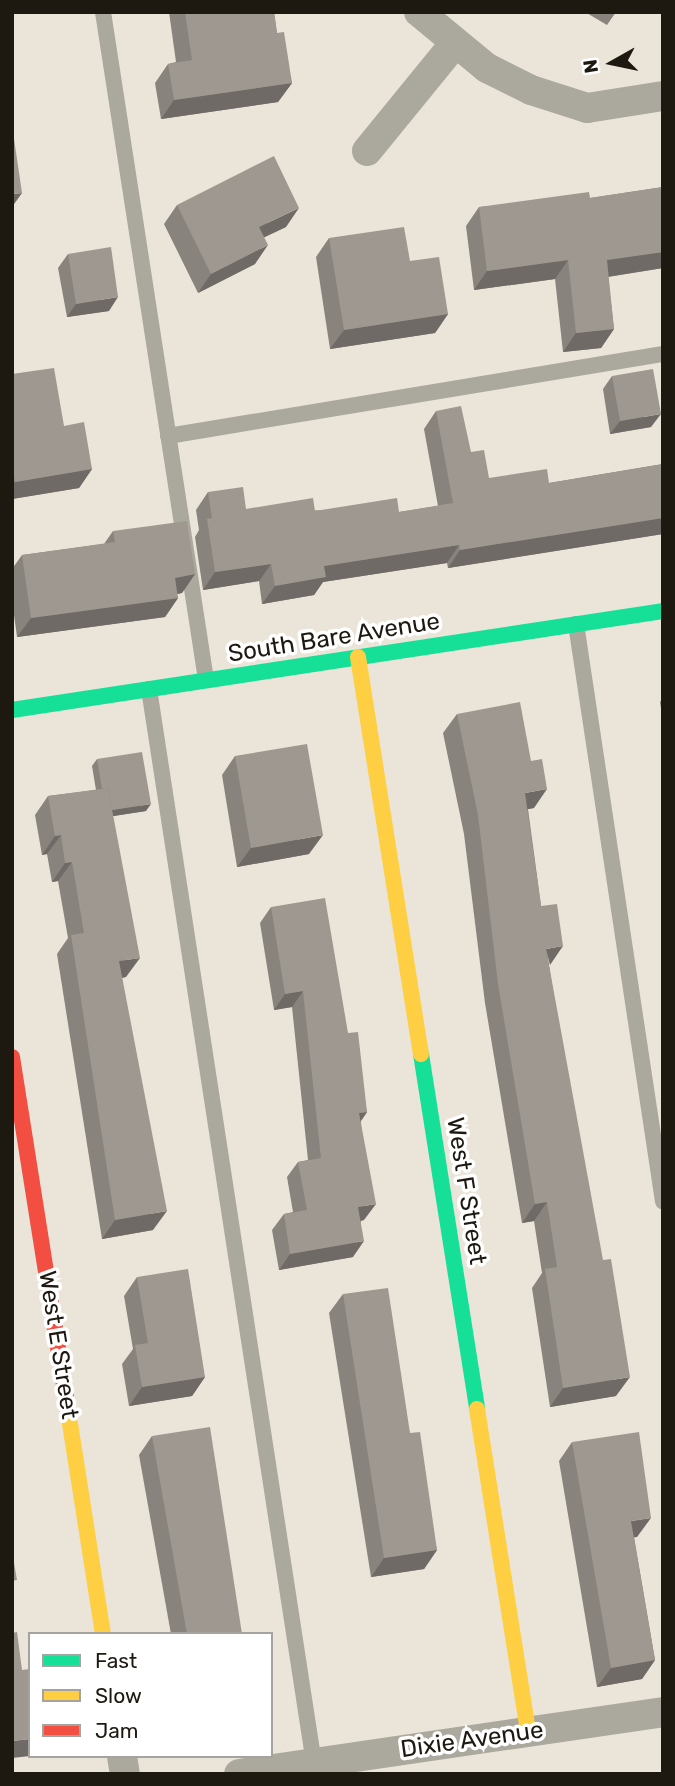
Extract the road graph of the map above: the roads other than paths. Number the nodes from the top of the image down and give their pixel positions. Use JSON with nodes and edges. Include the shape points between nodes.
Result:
{"nodes":[{"id":1,"x":103,"y":12,"type":"edge"},
{"id":2,"x":419,"y":12,"type":"edge"},
{"id":3,"x":455,"y":43,"type":"junction"},
{"id":4,"x":663,"y":96,"type":"edge"},
{"id":5,"x":368,"y":151,"type":"dead end"},
{"id":6,"x":663,"y":355,"type":"edge"},
{"id":7,"x":168,"y":436,"type":"junction"},
{"id":8,"x":663,"y":611,"type":"edge"},
{"id":9,"x":576,"y":624,"type":"junction"},
{"id":10,"x":358,"y":657,"type":"junction"},
{"id":11,"x":206,"y":680,"type":"junction"},
{"id":12,"x":149,"y":689,"type":"junction"},
{"id":13,"x":12,"y":710,"type":"edge"},
{"id":14,"x":12,"y":1056,"type":"edge"},
{"id":15,"x":663,"y":1201,"type":"edge"},
{"id":16,"x":103,"y":1632,"type":"edge"},
{"id":17,"x":663,"y":1712,"type":"edge"},
{"id":18,"x":528,"y":1732,"type":"junction"},
{"id":19,"x":314,"y":1763,"type":"junction"},
{"id":20,"x":239,"y":1774,"type":"edge"}],
"edges":[{"from":1,"to":7,"type":"lane"},
{"from":2,"to":3,"type":"street"},
{"from":3,"to":4,"type":"street","via":[[487,68],[531,90],[587,108]]},
{"from":3,"to":5,"type":"street"},
{"from":6,"to":7,"type":"lane"},
{"from":7,"to":11,"type":"lane"},
{"from":8,"to":9,"type":"street","name":"South Bare Avenue"},
{"from":9,"to":10,"type":"street","name":"South Bare Avenue"},
{"from":9,"to":15,"type":"lane"},
{"from":10,"to":11,"type":"street","name":"South Bare Avenue"},
{"from":10,"to":18,"type":"street","name":"West F Street"},
{"from":11,"to":12,"type":"street","name":"South Bare Avenue"},
{"from":12,"to":13,"type":"street","name":"South Bare Avenue"},
{"from":12,"to":19,"type":"lane"},
{"from":14,"to":16,"type":"street","name":"West E Street"},
{"from":17,"to":18,"type":"street","name":"Dixie Avenue"},
{"from":18,"to":19,"type":"street","name":"Dixie Avenue"},
{"from":19,"to":20,"type":"street","name":"Dixie Avenue"}]}
